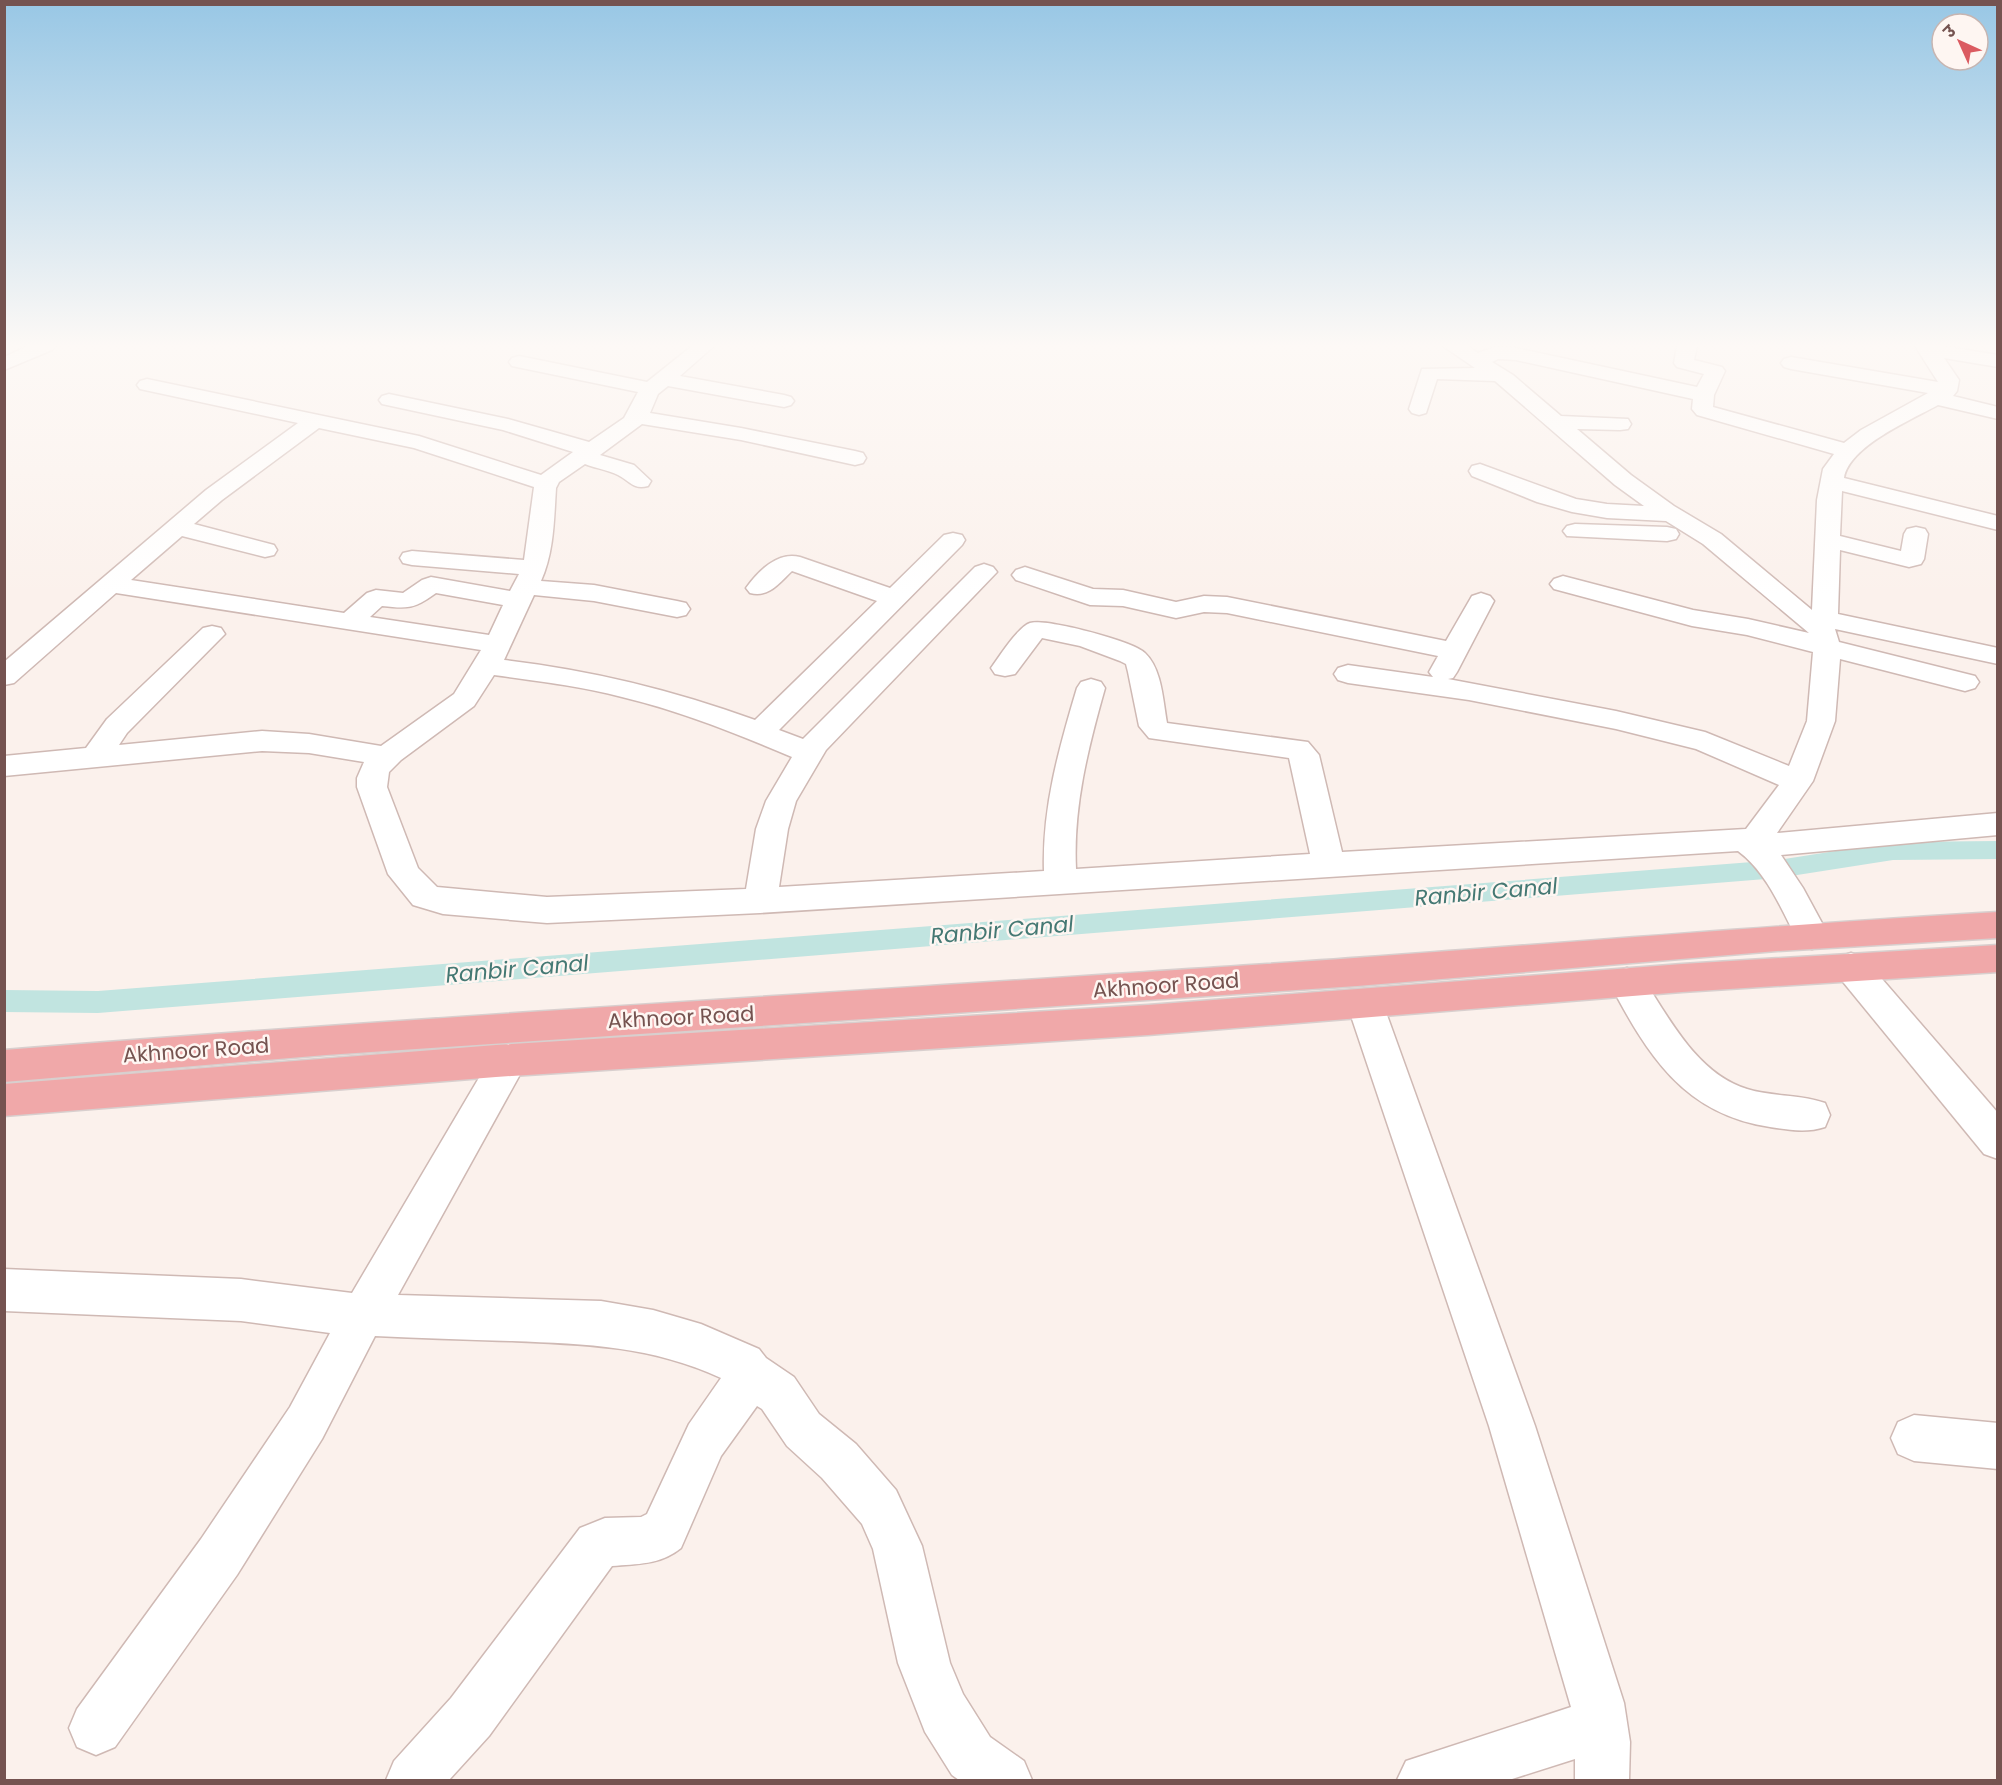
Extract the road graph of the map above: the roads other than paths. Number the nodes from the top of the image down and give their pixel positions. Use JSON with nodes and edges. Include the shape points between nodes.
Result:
{"nodes":[{"id":1,"x":303,"y":429,"type":"edge"},
{"id":2,"x":358,"y":429,"type":"edge"},
{"id":3,"x":520,"y":429,"type":"edge"},
{"id":4,"x":620,"y":429,"type":"edge"},
{"id":5,"x":713,"y":429,"type":"edge"},
{"id":6,"x":1566,"y":429,"type":"edge"},
{"id":7,"x":1770,"y":429,"type":"edge"},
{"id":8,"x":1863,"y":429,"type":"edge"},
{"id":9,"x":1848,"y":451,"type":"junction"},
{"id":10,"x":586,"y":453,"type":"junction"},
{"id":11,"x":855,"y":458,"type":"dead end"},
{"id":12,"x":1480,"y":471,"type":"dead end"},
{"id":13,"x":640,"y":481,"type":"dead end"},
{"id":14,"x":1832,"y":482,"type":"junction"},
{"id":15,"x":547,"y":484,"type":"junction"},
{"id":16,"x":1670,"y":513,"type":"junction"},
{"id":17,"x":1998,"y":523,"type":"edge"},
{"id":18,"x":177,"y":527,"type":"junction"},
{"id":19,"x":1575,"y":531,"type":"dead end"},
{"id":20,"x":1703,"y":534,"type":"junction"},
{"id":21,"x":1916,"y":534,"type":"dead end"},
{"id":22,"x":953,"y":540,"type":"dead end"},
{"id":23,"x":1827,"y":540,"type":"junction"},
{"id":24,"x":266,"y":550,"type":"dead end"},
{"id":25,"x":412,"y":558,"type":"dead end"},
{"id":26,"x":984,"y":572,"type":"dead end"},
{"id":27,"x":1025,"y":575,"type":"dead end"},
{"id":28,"x":1563,"y":584,"type":"dead end"},
{"id":29,"x":110,"y":585,"type":"junction"},
{"id":30,"x":526,"y":585,"type":"junction"},
{"id":31,"x":759,"y":588,"type":"dead end"},
{"id":32,"x":895,"y":599,"type":"junction"},
{"id":33,"x":1104,"y":599,"type":"junction"},
{"id":34,"x":1481,"y":601,"type":"dead end"},
{"id":35,"x":677,"y":609,"type":"dead end"},
{"id":36,"x":350,"y":621,"type":"junction"},
{"id":37,"x":1824,"y":632,"type":"junction"},
{"id":38,"x":212,"y":634,"type":"dead end"},
{"id":39,"x":1076,"y":638,"type":"junction"},
{"id":40,"x":1454,"y":651,"type":"junction"},
{"id":41,"x":493,"y":655,"type":"junction"},
{"id":42,"x":1998,"y":656,"type":"edge"},
{"id":43,"x":1005,"y":668,"type":"dead end"},
{"id":44,"x":1347,"y":674,"type":"dead end"},
{"id":45,"x":4,"y":677,"type":"edge"},
{"id":46,"x":1965,"y":682,"type":"dead end"},
{"id":47,"x":1435,"y":687,"type":"junction"},
{"id":48,"x":1091,"y":688,"type":"dead end"},
{"id":49,"x":760,"y":732,"type":"junction"},
{"id":50,"x":809,"y":753,"type":"junction"},
{"id":51,"x":95,"y":757,"type":"junction"},
{"id":52,"x":387,"y":757,"type":"junction"},
{"id":53,"x":4,"y":766,"type":"edge"},
{"id":54,"x":1798,"y":781,"type":"junction"},
{"id":55,"x":1998,"y":824,"type":"edge"},
{"id":56,"x":1756,"y":847,"type":"junction"},
{"id":57,"x":1329,"y":866,"type":"junction"},
{"id":58,"x":1061,"y":883,"type":"junction"},
{"id":59,"x":760,"y":901,"type":"junction"},
{"id":60,"x":1998,"y":925,"type":"edge"},
{"id":61,"x":1812,"y":936,"type":"junction"},
{"id":62,"x":1998,"y":957,"type":"edge"},
{"id":63,"x":1851,"y":967,"type":"junction"},
{"id":64,"x":1627,"y":982,"type":"junction"},
{"id":65,"x":1361,"y":988,"type":"junction"},
{"id":66,"x":509,"y":1060,"type":"junction"},
{"id":67,"x":4,"y":1065,"type":"edge"},
{"id":68,"x":4,"y":1100,"type":"edge"},
{"id":69,"x":1811,"y":1115,"type":"dead end"},
{"id":70,"x":1998,"y":1142,"type":"edge"},
{"id":71,"x":4,"y":1290,"type":"edge"},
{"id":72,"x":363,"y":1315,"type":"junction"},
{"id":73,"x":750,"y":1374,"type":"junction"},
{"id":74,"x":1914,"y":1438,"type":"dead end"},
{"id":75,"x":1998,"y":1446,"type":"edge"},
{"id":76,"x":1601,"y":1724,"type":"junction"},
{"id":77,"x":96,"y":1728,"type":"dead end"},
{"id":78,"x":413,"y":1780,"type":"edge"},
{"id":79,"x":1005,"y":1780,"type":"edge"},
{"id":80,"x":1425,"y":1780,"type":"edge"},
{"id":81,"x":1602,"y":1780,"type":"edge"}],
"edges":[{"from":1,"to":18,"type":"street"},
{"from":2,"to":15,"type":"street","via":[[419,443]]},
{"from":3,"to":10,"type":"street"},
{"from":4,"to":10,"type":"street"},
{"from":5,"to":11,"type":"street"},
{"from":6,"to":16,"type":"street","via":[[1623,480]]},
{"from":7,"to":9,"type":"street"},
{"from":8,"to":9,"type":"street"},
{"from":9,"to":14,"type":"street","via":[[1834,469]]},
{"from":10,"to":13,"type":"street","via":[[626,470]]},
{"from":10,"to":15,"type":"street"},
{"from":12,"to":16,"type":"street","via":[[1578,507]]},
{"from":14,"to":17,"type":"street"},
{"from":14,"to":23,"type":"street"},
{"from":15,"to":30,"type":"street","via":[[541,534]]},
{"from":16,"to":20,"type":"street"},
{"from":18,"to":24,"type":"street"},
{"from":18,"to":29,"type":"street"},
{"from":19,"to":20,"type":"street"},
{"from":20,"to":37,"type":"street"},
{"from":21,"to":23,"type":"street","via":[[1909,560]]},
{"from":22,"to":32,"type":"street"},
{"from":23,"to":37,"type":"street"},
{"from":25,"to":30,"type":"street"},
{"from":26,"to":50,"type":"street"},
{"from":27,"to":33,"type":"street"},
{"from":28,"to":37,"type":"street","via":[[1692,618],[1748,627]]},
{"from":29,"to":36,"type":"street"},
{"from":29,"to":45,"type":"street"},
{"from":30,"to":35,"type":"street","via":[[594,592]]},
{"from":30,"to":36,"type":"street","via":[[431,585],[408,602],[376,598]]},
{"from":30,"to":41,"type":"street"},
{"from":31,"to":32,"type":"street","via":[[785,564],[793,562]]},
{"from":32,"to":49,"type":"street"},
{"from":33,"to":39,"type":"street"},
{"from":33,"to":40,"type":"street","via":[[1123,598],[1176,610],[1204,604],[1227,605]]},
{"from":34,"to":40,"type":"street"},
{"from":36,"to":41,"type":"street"},
{"from":37,"to":42,"type":"street"},
{"from":37,"to":46,"type":"street"},
{"from":37,"to":54,"type":"street","via":[[1821,721]]},
{"from":38,"to":51,"type":"street","via":[[117,726]]},
{"from":39,"to":43,"type":"street","via":[[1035,630]]},
{"from":39,"to":57,"type":"street","via":[[1136,659],[1153,726],[1160,731],[1301,751]]},
{"from":40,"to":47,"type":"street"},
{"from":41,"to":49,"type":"street","via":[[641,692]]},
{"from":41,"to":52,"type":"street","via":[[464,700]]},
{"from":44,"to":47,"type":"street"},
{"from":47,"to":54,"type":"street","via":[[1616,720],[1705,742]]},
{"from":48,"to":58,"type":"street","via":[[1064,797]]},
{"from":49,"to":50,"type":"street"},
{"from":50,"to":59,"type":"street","via":[[781,801]]},
{"from":51,"to":52,"type":"street","via":[[294,740]]},
{"from":51,"to":53,"type":"street"},
{"from":52,"to":59,"type":"street","via":[[376,768],[372,787],[404,874],[425,896],[443,902],[547,910]]},
{"from":54,"to":56,"type":"street"},
{"from":55,"to":56,"type":"street"},
{"from":56,"to":57,"type":"street","via":[[1741,839]]},
{"from":56,"to":61,"type":"street","via":[[1796,903]]},
{"from":57,"to":58,"type":"street"},
{"from":58,"to":59,"type":"street"},
{"from":60,"to":61,"type":"highway"},
{"from":61,"to":65,"type":"highway"},
{"from":62,"to":63,"type":"highway"},
{"from":63,"to":64,"type":"highway"},
{"from":63,"to":70,"type":"street"},
{"from":64,"to":65,"type":"highway"},
{"from":64,"to":69,"type":"street","via":[[1684,1068],[1701,1083],[1737,1103]]},
{"from":65,"to":66,"type":"highway","via":[[1148,1020]]},
{"from":65,"to":67,"type":"highway","name":"Akhnoor Road","via":[[349,1039]]},
{"from":65,"to":76,"type":"street","via":[[1512,1426],[1598,1702]]},
{"from":66,"to":68,"type":"highway"},
{"from":66,"to":72,"type":"street"},
{"from":71,"to":72,"type":"street","via":[[241,1300]]},
{"from":72,"to":73,"type":"street","via":[[601,1323],[701,1346],[743,1365]]},
{"from":72,"to":77,"type":"street","via":[[300,1433],[219,1557]]},
{"from":73,"to":78,"type":"street","via":[[705,1440],[664,1531],[649,1541],[613,1540],[597,1545],[470,1717]]},
{"from":73,"to":79,"type":"street","via":[[778,1393],[803,1430],[839,1461],[879,1507],[897,1545],[924,1663],[944,1713],[971,1756]]},
{"from":74,"to":75,"type":"street"},
{"from":76,"to":80,"type":"street"},
{"from":76,"to":81,"type":"street"}]}
